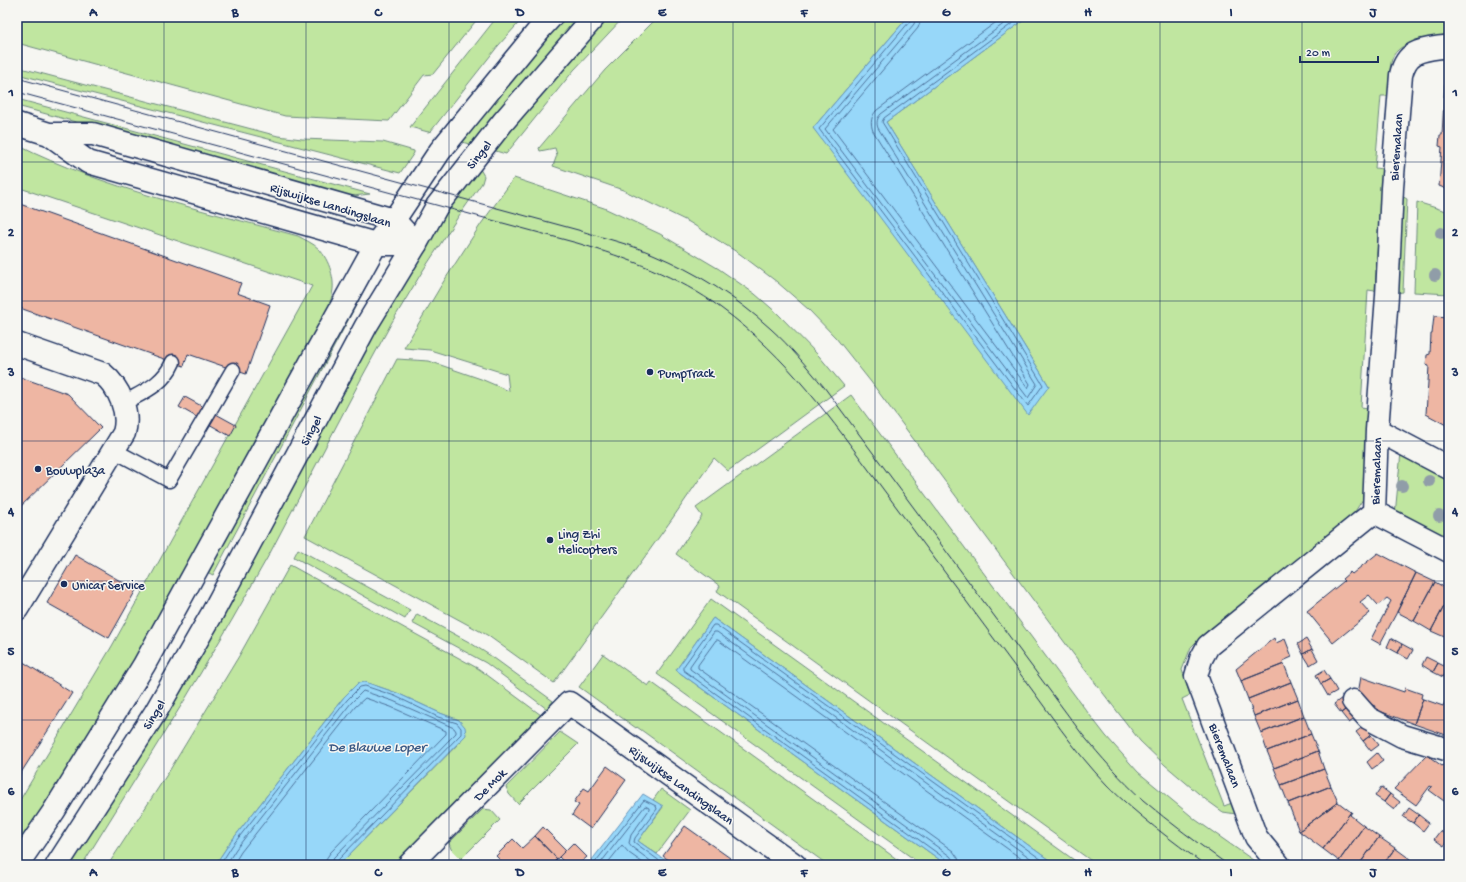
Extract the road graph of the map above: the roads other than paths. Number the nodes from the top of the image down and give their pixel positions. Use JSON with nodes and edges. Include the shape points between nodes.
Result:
{"nodes":[{"id":1,"x":551,"y":17,"type":"edge"},
{"id":2,"x":594,"y":17,"type":"edge"},
{"id":3,"x":1449,"y":46,"type":"edge"},
{"id":4,"x":17,"y":124,"type":"edge"},
{"id":5,"x":49,"y":134,"type":"junction"},
{"id":6,"x":394,"y":220,"type":"junction"},
{"id":7,"x":376,"y":244,"type":"junction"},
{"id":8,"x":416,"y":244,"type":"junction"},
{"id":9,"x":17,"y":344,"type":"edge"},
{"id":10,"x":173,"y":362,"type":"dead end"},
{"id":11,"x":233,"y":370,"type":"dead end"},
{"id":12,"x":122,"y":404,"type":"junction"},
{"id":13,"x":1377,"y":430,"type":"junction"},
{"id":14,"x":113,"y":450,"type":"junction"},
{"id":15,"x":1449,"y":468,"type":"edge"},
{"id":16,"x":1374,"y":512,"type":"junction"},
{"id":17,"x":1449,"y":551,"type":"edge"},
{"id":18,"x":17,"y":609,"type":"edge"},
{"id":19,"x":1353,"y":700,"type":"dead end"},
{"id":20,"x":569,"y":703,"type":"joint"},
{"id":21,"x":1449,"y":750,"type":"edge"},
{"id":22,"x":18,"y":865,"type":"edge"},
{"id":23,"x":57,"y":865,"type":"edge"},
{"id":24,"x":409,"y":865,"type":"edge"},
{"id":25,"x":795,"y":865,"type":"edge"},
{"id":26,"x":1279,"y":865,"type":"edge"}],
"edges":[{"from":1,"to":6,"type":"street","via":[[440,151]]},
{"from":2,"to":8,"type":"street","name":"Singel","via":[[502,122],[437,206]]},
{"from":3,"to":13,"type":"street","name":"Bieremalaan","via":[[1420,51],[1410,56],[1403,65],[1392,188]]},
{"from":4,"to":5,"type":"street","name":"Rijswijkse Landingslaan"},
{"from":5,"to":6,"type":"street","name":"Rijswijkse Landingslaan","via":[[93,134]]},
{"from":5,"to":7,"type":"street","name":"Rijswijkse Landingslaan","via":[[88,162]]},
{"from":6,"to":7,"type":"street"},
{"from":6,"to":8,"type":"street","name":"Rijswijkse Landingslaan"},
{"from":7,"to":8,"type":"street","name":"Rijswijkse Landingslaan"},
{"from":7,"to":22,"type":"street","via":[[144,665]]},
{"from":8,"to":23,"type":"street","name":"Singel","via":[[366,326],[212,614],[155,713]]},
{"from":9,"to":12,"type":"street","via":[[103,374],[118,392]]},
{"from":10,"to":12,"type":"lane","via":[[165,377],[150,389]]},
{"from":11,"to":14,"type":"lane","via":[[169,480]]},
{"from":12,"to":14,"type":"street","via":[[126,425]]},
{"from":13,"to":15,"type":"street"},
{"from":13,"to":16,"type":"street","name":"Bieremalaan"},
{"from":14,"to":18,"type":"street"},
{"from":16,"to":17,"type":"street"},
{"from":16,"to":26,"type":"street","name":"Bieremalaan","via":[[1208,646],[1196,676],[1256,837]]},
{"from":19,"to":21,"type":"street","via":[[1368,718],[1402,736]]},
{"from":20,"to":24,"type":"street","name":"De Mok"},
{"from":20,"to":25,"type":"street","name":"Rijswijkse Landingslaan"}]}
